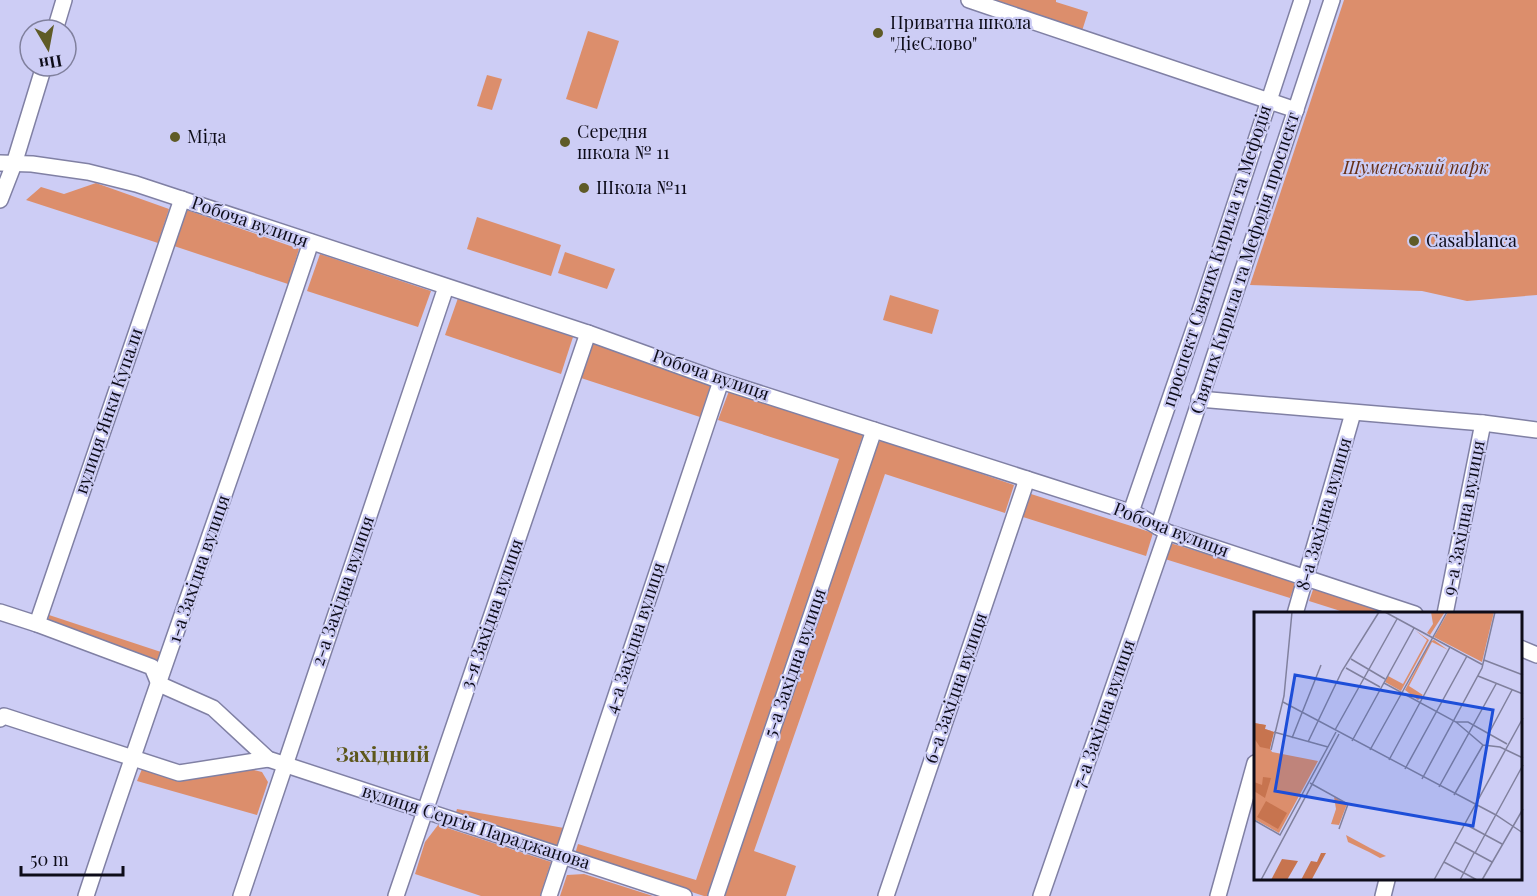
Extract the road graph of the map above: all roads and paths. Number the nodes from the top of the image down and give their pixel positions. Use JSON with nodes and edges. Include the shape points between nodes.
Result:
{"nodes":[{"id":1,"x":969,"y":0,"type":"edge"},
{"id":2,"x":1302,"y":0,"type":"edge"},
{"id":3,"x":1332,"y":0,"type":"edge"},
{"id":4,"x":60,"y":1,"type":"edge"},
{"id":5,"x":57,"y":18,"type":"edge"},
{"id":6,"x":39,"y":78,"type":"edge"},
{"id":7,"x":1269,"y":101,"type":"junction"},
{"id":8,"x":1296,"y":110,"type":"junction"},
{"id":9,"x":7,"y":164,"type":"edge"},
{"id":10,"x":182,"y":199,"type":"junction"},
{"id":11,"x":0,"y":200,"type":"edge"},
{"id":12,"x":311,"y":242,"type":"junction"},
{"id":13,"x":446,"y":287,"type":"junction"},
{"id":14,"x":588,"y":333,"type":"junction"},
{"id":15,"x":721,"y":381,"type":"junction"},
{"id":16,"x":1199,"y":399,"type":"junction"},
{"id":17,"x":1353,"y":413,"type":"junction"},
{"id":18,"x":1483,"y":423,"type":"junction"},
{"id":19,"x":874,"y":430,"type":"junction"},
{"id":20,"x":1537,"y":430,"type":"edge"},
{"id":21,"x":1027,"y":479,"type":"junction"},
{"id":22,"x":1131,"y":513,"type":"junction"},
{"id":23,"x":1163,"y":530,"type":"junction"},
{"id":24,"x":1305,"y":578,"type":"junction"},
{"id":25,"x":0,"y":612,"type":"edge"},
{"id":26,"x":1296,"y":612,"type":"edge"},
{"id":27,"x":1409,"y":612,"type":"edge"},
{"id":28,"x":1445,"y":612,"type":"edge"},
{"id":29,"x":37,"y":624,"type":"junction"},
{"id":30,"x":1522,"y":648,"type":"edge"},
{"id":31,"x":1537,"y":656,"type":"edge"},
{"id":32,"x":159,"y":684,"type":"junction"},
{"id":33,"x":1,"y":721,"type":"edge"},
{"id":34,"x":132,"y":758,"type":"junction"},
{"id":35,"x":268,"y":759,"type":"junction"},
{"id":36,"x":285,"y":765,"type":"junction"},
{"id":37,"x":1254,"y":767,"type":"edge"},
{"id":38,"x":425,"y":811,"type":"junction"},
{"id":39,"x":562,"y":856,"type":"junction"},
{"id":40,"x":1387,"y":881,"type":"edge"},
{"id":41,"x":86,"y":896,"type":"edge"},
{"id":42,"x":241,"y":896,"type":"edge"},
{"id":43,"x":396,"y":896,"type":"edge"},
{"id":44,"x":549,"y":896,"type":"edge"},
{"id":45,"x":684,"y":896,"type":"edge"},
{"id":46,"x":716,"y":896,"type":"edge"},
{"id":47,"x":886,"y":896,"type":"edge"},
{"id":48,"x":1041,"y":896,"type":"edge"},
{"id":49,"x":1218,"y":896,"type":"edge"},
{"id":50,"x":1383,"y":896,"type":"edge"}],
"edges":[{"from":1,"to":7,"type":"street"},
{"from":2,"to":7,"type":"street","name":"проспект Святих Кирила та Мефодія"},
{"from":3,"to":8,"type":"street","name":"Святих Кирила та Мефодія проспект"},
{"from":4,"to":5,"type":"street"},
{"from":6,"to":9,"type":"street"},
{"from":7,"to":8,"type":"street"},
{"from":7,"to":22,"type":"street","name":"проспект Святих Кирила та Мефодія"},
{"from":8,"to":16,"type":"street","name":"Святих Кирила та Мефодія проспект"},
{"from":9,"to":10,"type":"street","name":"Робоча вулиця","via":[[87,172]]},
{"from":9,"to":11,"type":"street"},
{"from":10,"to":12,"type":"street","name":"Робоча вулиця"},
{"from":10,"to":29,"type":"street","name":"вулиця Янки Купали"},
{"from":12,"to":13,"type":"street","name":"Робоча вулиця"},
{"from":12,"to":32,"type":"street","name":"1-а Західна вулиця"},
{"from":13,"to":14,"type":"street","name":"Робоча вулиця"},
{"from":13,"to":36,"type":"street","name":"2-а Західна вулиця"},
{"from":14,"to":15,"type":"street","name":"Робоча вулиця"},
{"from":14,"to":38,"type":"street","name":"3-я Західна вулиця"},
{"from":15,"to":19,"type":"street","name":"Робоча вулиця"},
{"from":15,"to":39,"type":"street","name":"4-а Західна вулиця"},
{"from":16,"to":17,"type":"street"},
{"from":16,"to":23,"type":"street","name":"Святих Кирила та Мефодія проспект"},
{"from":17,"to":18,"type":"street"},
{"from":17,"to":24,"type":"street","name":"8-а Західна вулиця"},
{"from":18,"to":20,"type":"street"},
{"from":18,"to":28,"type":"street","name":"9-а Західна вулиця"},
{"from":19,"to":21,"type":"street","name":"Робоча вулиця"},
{"from":19,"to":46,"type":"street","name":"5-а Західна вулиця"},
{"from":21,"to":22,"type":"street","name":"Робоча вулиця"},
{"from":21,"to":47,"type":"street","name":"6-а Західна вулиця"},
{"from":22,"to":23,"type":"street","name":"Робоча вулиця"},
{"from":23,"to":24,"type":"street","name":"Робоча вулиця"},
{"from":23,"to":48,"type":"street","name":"7-а Західна вулиця"},
{"from":24,"to":26,"type":"street","name":"8-а Західна вулиця"},
{"from":24,"to":27,"type":"street","name":"Робоча вулиця"},
{"from":25,"to":29,"type":"street","name":"вулиця Сергія Параджанова"},
{"from":29,"to":32,"type":"street","name":"вулиця Сергія Параджанова","via":[[152,667]]},
{"from":30,"to":31,"type":"street"},
{"from":32,"to":34,"type":"street","name":"1-а Західна вулиця"},
{"from":32,"to":35,"type":"street","name":"вулиця Сергія Параджанова","via":[[213,708]]},
{"from":33,"to":34,"type":"street","name":"вулиця Сергія Параджанова"},
{"from":34,"to":35,"type":"street","name":"вулиця Сергія Параджанова","via":[[179,773]]},
{"from":34,"to":41,"type":"street","name":"1-а Західна вулиця"},
{"from":35,"to":36,"type":"street","name":"вулиця Сергія Параджанова"},
{"from":36,"to":38,"type":"street","name":"вулиця Сергія Параджанова"},
{"from":36,"to":42,"type":"street","name":"2-а Західна вулиця"},
{"from":37,"to":49,"type":"street"},
{"from":38,"to":39,"type":"street","name":"вулиця Сергія Параджанова"},
{"from":38,"to":43,"type":"street","name":"3-я Західна вулиця"},
{"from":39,"to":44,"type":"street","name":"4-а Західна вулиця"},
{"from":39,"to":45,"type":"street","name":"вулиця Сергія Параджанова"},
{"from":40,"to":50,"type":"street"}]}
